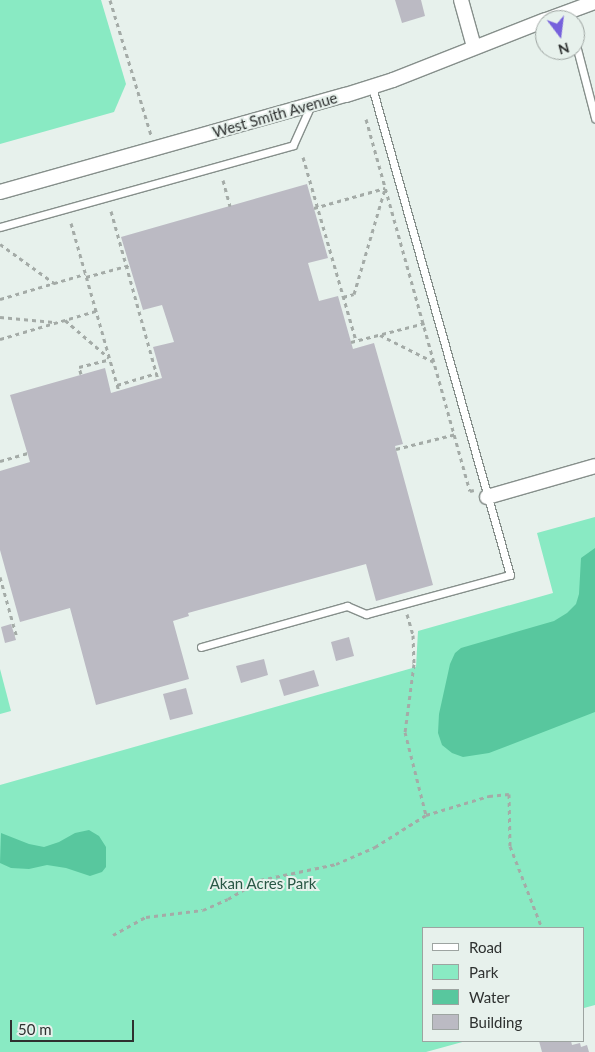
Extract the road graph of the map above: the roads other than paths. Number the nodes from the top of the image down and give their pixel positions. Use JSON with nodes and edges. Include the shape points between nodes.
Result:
{"nodes":[{"id":1,"x":461,"y":0,"type":"edge"},
{"id":2,"x":595,"y":2,"type":"edge"},
{"id":3,"x":580,"y":10,"type":"edge"},
{"id":4,"x":535,"y":24,"type":"edge"},
{"id":5,"x":474,"y":47,"type":"junction"},
{"id":6,"x":580,"y":60,"type":"edge"},
{"id":7,"x":372,"y":87,"type":"junction"},
{"id":8,"x":311,"y":105,"type":"junction"},
{"id":9,"x":595,"y":118,"type":"edge"},
{"id":10,"x":0,"y":192,"type":"edge"},
{"id":11,"x":0,"y":227,"type":"edge"},
{"id":12,"x":595,"y":466,"type":"edge"},
{"id":13,"x":486,"y":492,"type":"junction"},
{"id":14,"x":202,"y":647,"type":"dead end"}],
"edges":[{"from":1,"to":5,"type":"street"},
{"from":2,"to":3,"type":"street","name":"West Smith Avenue"},
{"from":4,"to":5,"type":"street","name":"West Smith Avenue"},
{"from":5,"to":7,"type":"street","name":"West Smith Avenue"},
{"from":6,"to":9,"type":"lane"},
{"from":7,"to":8,"type":"street","name":"West Smith Avenue"},
{"from":7,"to":13,"type":"lane"},
{"from":8,"to":10,"type":"street","name":"West Smith Avenue"},
{"from":8,"to":11,"type":"lane","via":[[293,145]]},
{"from":12,"to":13,"type":"street"},
{"from":13,"to":14,"type":"lane","via":[[510,574],[366,614],[347,606]]}]}
